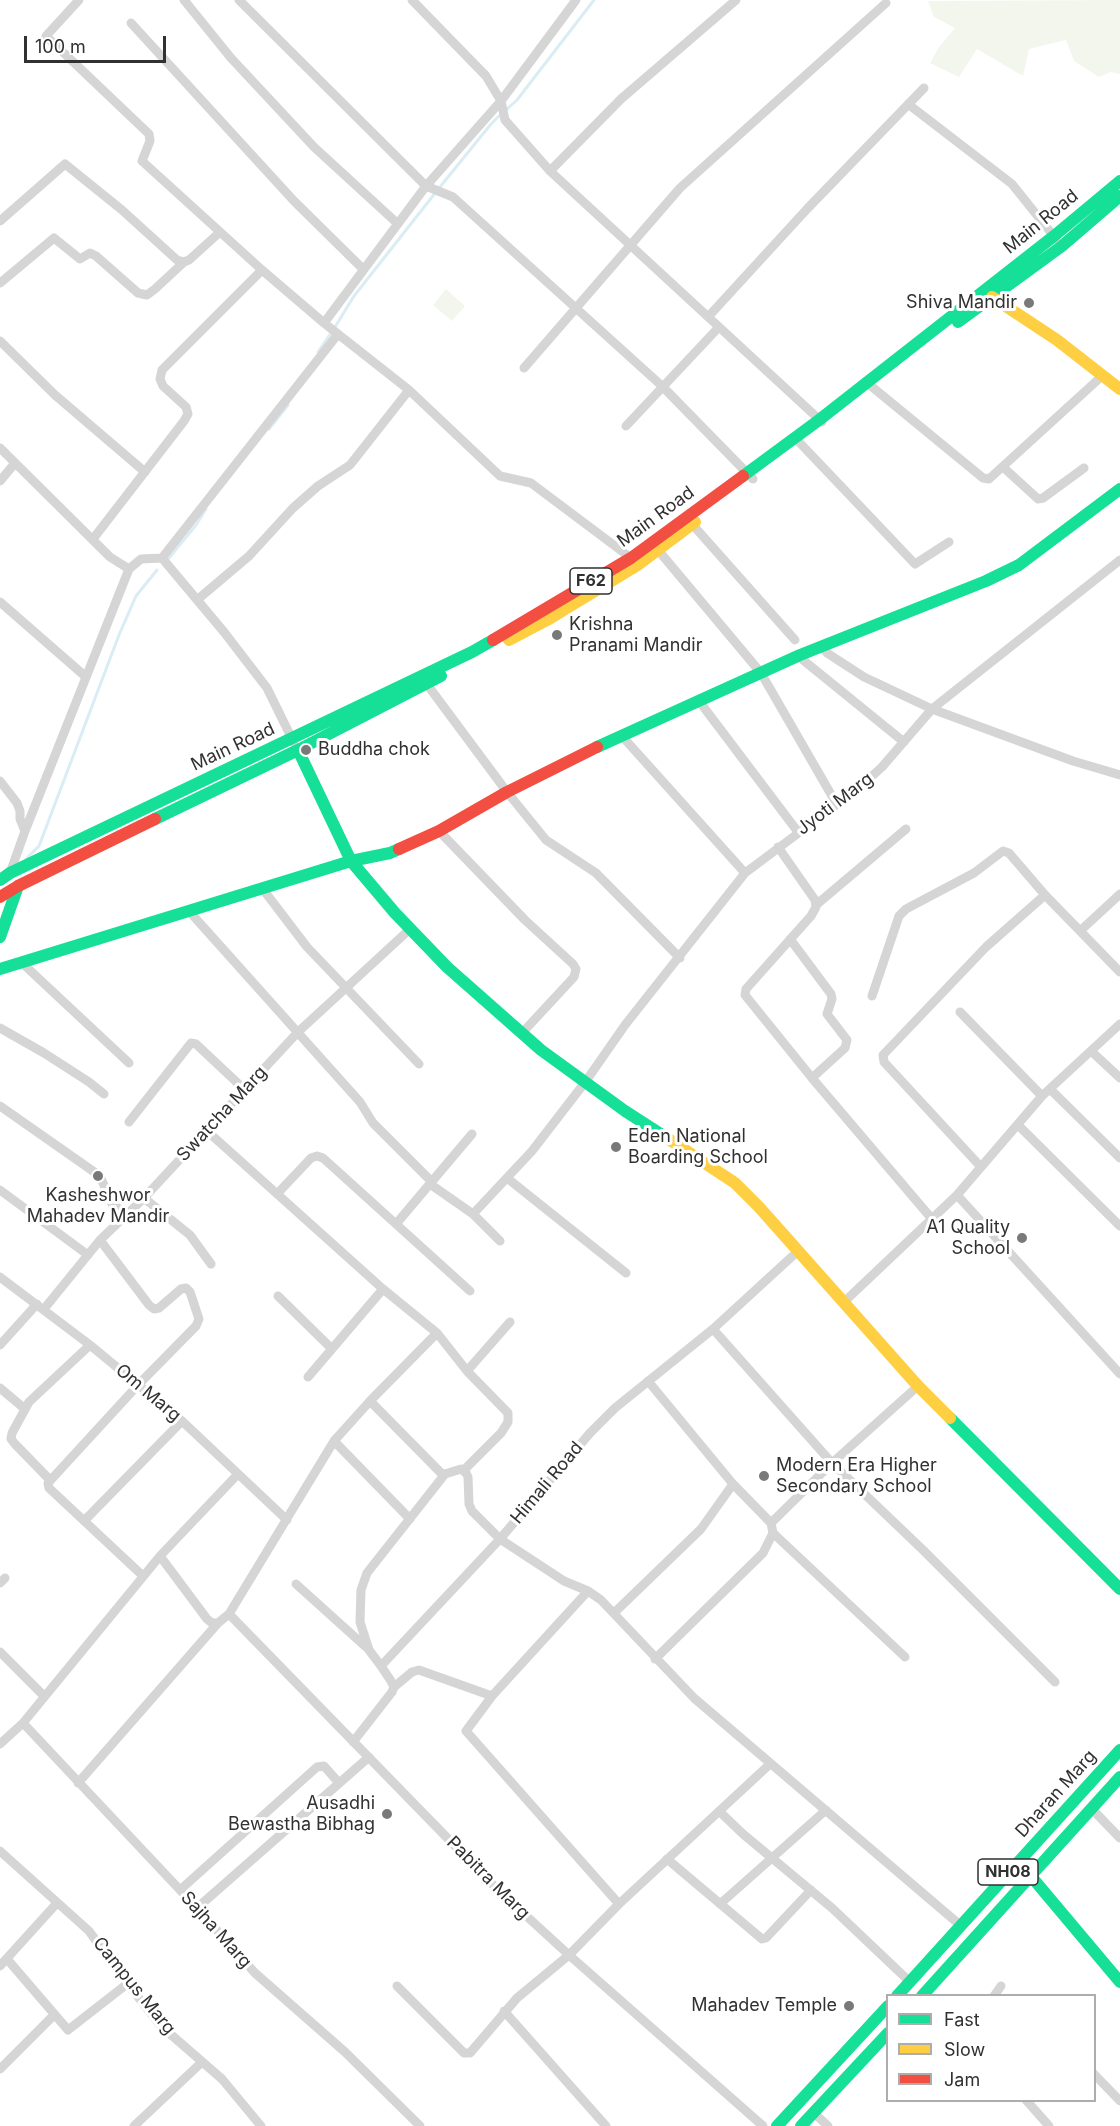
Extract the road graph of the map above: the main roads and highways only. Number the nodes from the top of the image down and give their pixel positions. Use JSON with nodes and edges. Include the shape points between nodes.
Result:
{"nodes":[{"id":1,"x":1120,"y":181,"type":"edge"},
{"id":2,"x":1120,"y":196,"type":"edge"},
{"id":3,"x":1058,"y":241,"type":"junction"},
{"id":4,"x":992,"y":297,"type":"junction"},
{"id":5,"x":1120,"y":389,"type":"edge"},
{"id":6,"x":821,"y":421,"type":"junction"},
{"id":7,"x":750,"y":476,"type":"junction"},
{"id":8,"x":1120,"y":489,"type":"edge"},
{"id":9,"x":635,"y":561,"type":"junction"},
{"id":10,"x":295,"y":745,"type":"junction"},
{"id":11,"x":351,"y":861,"type":"junction"},
{"id":12,"x":5,"y":876,"type":"edge"},
{"id":13,"x":18,"y":886,"type":"junction"},
{"id":14,"x":1,"y":896,"type":"edge"},
{"id":15,"x":0,"y":937,"type":"edge"},
{"id":16,"x":0,"y":969,"type":"edge"},
{"id":17,"x":1120,"y":1589,"type":"edge"},
{"id":18,"x":1120,"y":1750,"type":"edge"},
{"id":19,"x":1120,"y":1777,"type":"edge"},
{"id":20,"x":1030,"y":1875,"type":"junction"},
{"id":21,"x":1120,"y":1982,"type":"edge"},
{"id":22,"x":898,"y":1994,"type":"edge"},
{"id":23,"x":924,"y":1994,"type":"edge"},
{"id":24,"x":886,"y":2008,"type":"edge"},
{"id":25,"x":886,"y":2035,"type":"edge"},
{"id":26,"x":777,"y":2126,"type":"edge"},
{"id":27,"x":801,"y":2126,"type":"edge"}],
"edges":[{"from":1,"to":3,"type":"main road","name":"Main Road","number":"F62"},
{"from":2,"to":3,"type":"main road","name":"Main Road","number":"F62"},
{"from":3,"to":4,"type":"main road","name":"Main Road","number":"F62"},
{"from":3,"to":6,"type":"main road","name":"Main Road","number":"F62"},
{"from":4,"to":5,"type":"main road","via":[[1057,340]]},
{"from":4,"to":6,"type":"main road","name":"Main Road","number":"F62"},
{"from":6,"to":7,"type":"main road","name":"Main Road","number":"F62"},
{"from":6,"to":7,"type":"main road","name":"Main Road","number":"F62","via":[[799,442]]},
{"from":7,"to":9,"type":"main road","name":"Main Road","number":"F62"},
{"from":7,"to":9,"type":"main road","name":"Main Road","number":"F62","via":[[658,550]]},
{"from":8,"to":11,"type":"main road","via":[[1019,565],[986,581],[800,655],[621,735],[390,853]]},
{"from":9,"to":10,"type":"main road","name":"Main Road","number":"F62"},
{"from":9,"to":10,"type":"main road","name":"Main Road","number":"F62","via":[[547,620],[426,684]]},
{"from":10,"to":11,"type":"main road"},
{"from":10,"to":12,"type":"main road","name":"Main Road","number":"F62"},
{"from":10,"to":13,"type":"main road","name":"Main Road","number":"F62"},
{"from":11,"to":16,"type":"main road"},
{"from":11,"to":17,"type":"main road","via":[[447,967],[541,1050],[735,1183],[918,1386]]},
{"from":13,"to":14,"type":"main road","name":"Main Road","number":"F62"},
{"from":13,"to":15,"type":"main road"},
{"from":18,"to":22,"type":"main road","name":"Dharan Marg","number":"NH08"},
{"from":19,"to":20,"type":"main road","name":"Dharan Marg","number":"NH08"},
{"from":20,"to":21,"type":"main road"},
{"from":20,"to":23,"type":"main road","name":"Dharan Marg","number":"NH08"},
{"from":24,"to":26,"type":"main road"},
{"from":25,"to":27,"type":"main road"}]}
